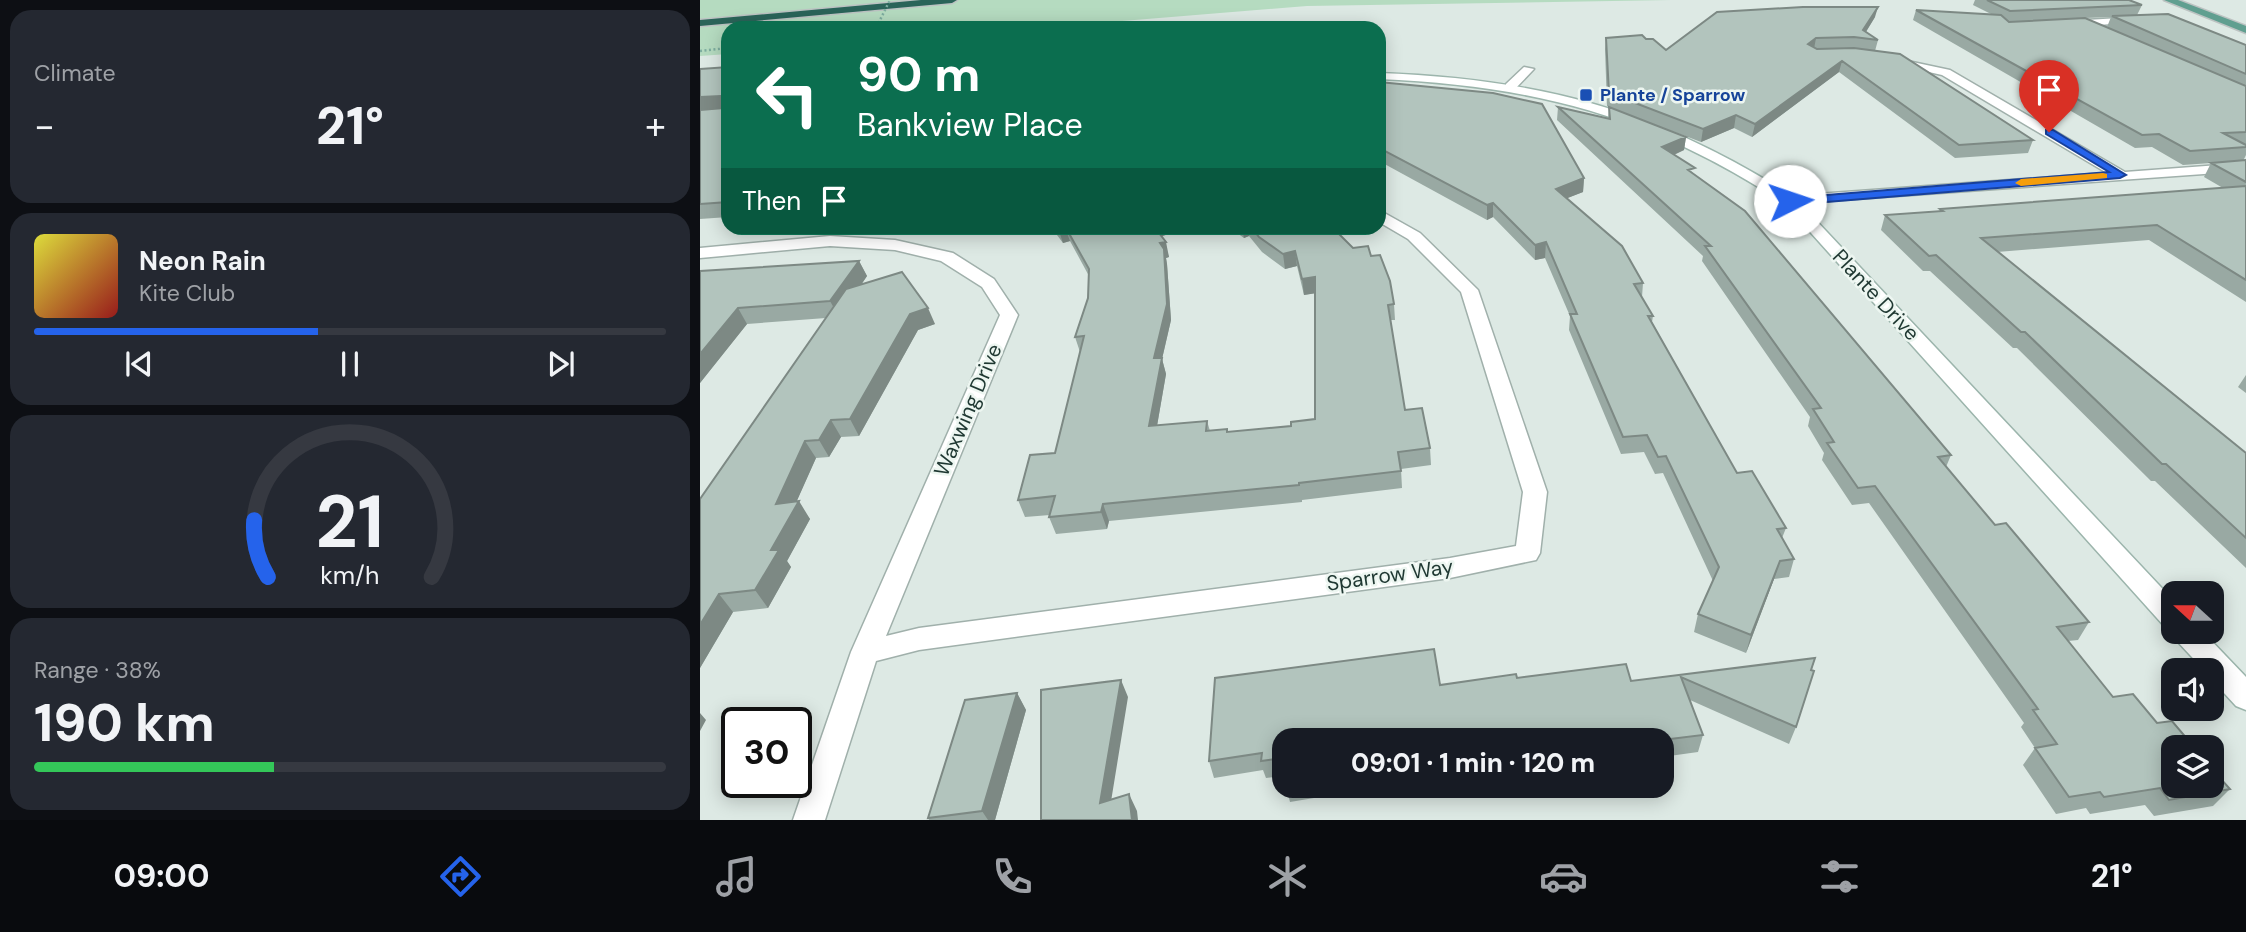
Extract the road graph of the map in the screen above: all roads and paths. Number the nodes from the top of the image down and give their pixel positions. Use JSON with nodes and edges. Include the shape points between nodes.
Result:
{"nodes":[{"id":1,"x":892,"y":0,"type":"edge"},
{"id":2,"x":952,"y":0,"type":"edge"},
{"id":3,"x":2169,"y":0,"type":"edge"},
{"id":4,"x":2147,"y":20,"type":"edge"},
{"id":5,"x":700,"y":21,"type":"edge"},
{"id":6,"x":880,"y":21,"type":"edge"},
{"id":7,"x":2085,"y":24,"type":"junction"},
{"id":8,"x":2058,"y":25,"type":"edge"},
{"id":9,"x":2246,"y":30,"type":"edge"},
{"id":10,"x":2110,"y":35,"type":"edge"},
{"id":11,"x":721,"y":49,"type":"edge"},
{"id":12,"x":700,"y":51,"type":"edge"},
{"id":13,"x":1877,"y":58,"type":"edge"},
{"id":14,"x":1528,"y":69,"type":"dead end"},
{"id":15,"x":1386,"y":76,"type":"edge"},
{"id":16,"x":1510,"y":86,"type":"junction"},
{"id":17,"x":2246,"y":167,"type":"edge"},
{"id":18,"x":2120,"y":175,"type":"junction"},
{"id":19,"x":1790,"y":201,"type":"junction"},
{"id":20,"x":1386,"y":219,"type":"edge"},
{"id":21,"x":700,"y":253,"type":"edge"},
{"id":22,"x":2161,"y":605,"type":"edge"},
{"id":23,"x":2197,"y":644,"type":"edge"},
{"id":24,"x":865,"y":652,"type":"junction"},
{"id":25,"x":2246,"y":697,"type":"edge"},
{"id":26,"x":809,"y":820,"type":"edge"}],
"edges":[{"from":1,"to":5,"type":"highway"},
{"from":1,"to":6,"type":"path","bridge":true},
{"from":2,"to":5,"type":"highway"},
{"from":3,"to":9,"type":"main road"},
{"from":4,"to":7,"type":"street"},
{"from":7,"to":8,"type":"street"},
{"from":7,"to":10,"type":"street"},
{"from":11,"to":12,"type":"path"},
{"from":13,"to":18,"type":"street","via":[[1946,72]]},
{"from":14,"to":16,"type":"street"},
{"from":15,"to":16,"type":"street","name":"Plante Drive"},
{"from":16,"to":19,"type":"street","name":"Plante Drive","via":[[1555,95],[1674,134]]},
{"from":17,"to":18,"type":"street"},
{"from":18,"to":19,"type":"street"},
{"from":19,"to":22,"type":"street","name":"Plante Drive"},
{"from":20,"to":24,"type":"street","name":"Sparrow Way","via":[[1414,236],[1469,290],[1535,492],[1527,553],[1450,568],[919,639]]},
{"from":21,"to":24,"type":"street","name":"Waxwing Drive","via":[[830,241],[895,245],[947,257],[988,283],[1009,315]]},
{"from":23,"to":25,"type":"street"},
{"from":24,"to":26,"type":"street","name":"Waxwing Drive"}]}
